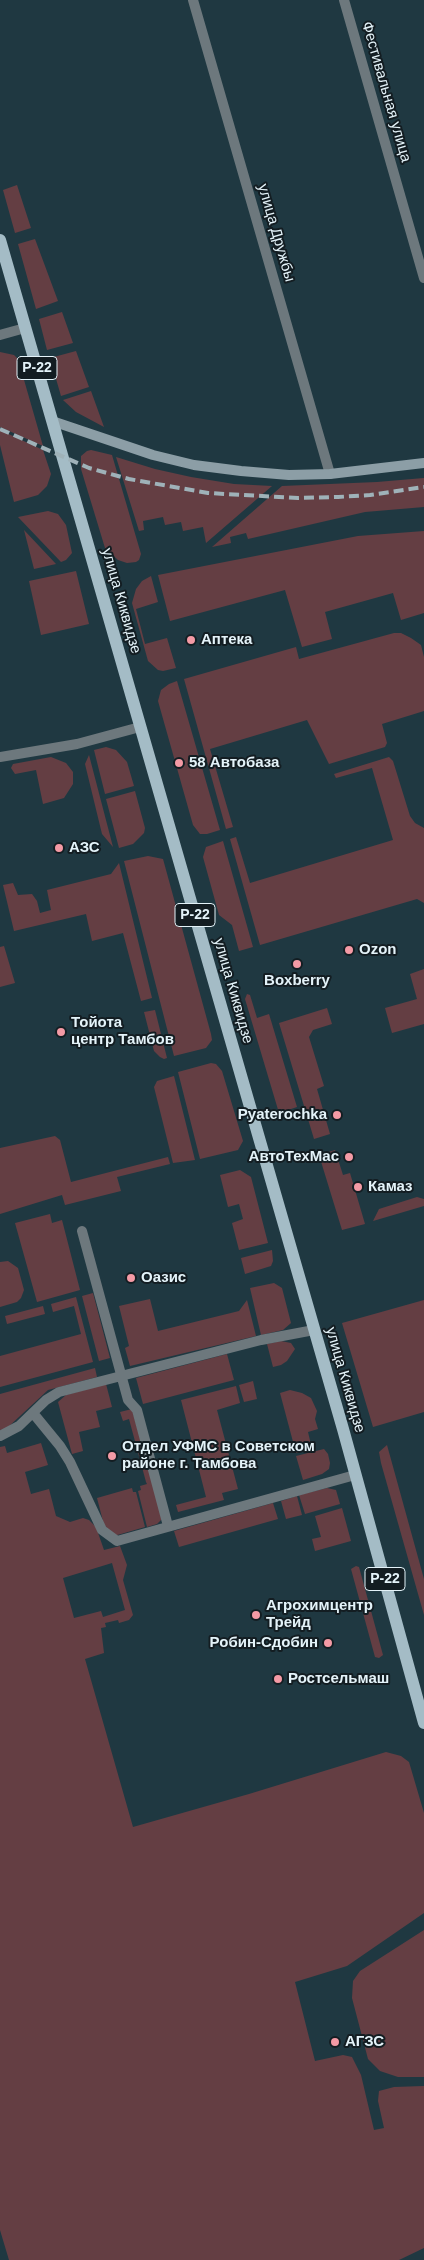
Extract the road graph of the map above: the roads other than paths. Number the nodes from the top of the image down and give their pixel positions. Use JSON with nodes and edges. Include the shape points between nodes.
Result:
{"nodes":[{"id":1,"x":193,"y":0,"type":"edge"},
{"id":2,"x":344,"y":0,"type":"edge"},
{"id":3,"x":0,"y":240,"type":"edge"},
{"id":4,"x":424,"y":278,"type":"edge"},
{"id":5,"x":25,"y":328,"type":"junction"},
{"id":6,"x":0,"y":334,"type":"edge"},
{"id":7,"x":52,"y":421,"type":"junction"},
{"id":8,"x":424,"y":463,"type":"edge"},
{"id":9,"x":330,"y":474,"type":"junction"},
{"id":10,"x":140,"y":727,"type":"junction"},
{"id":11,"x":0,"y":757,"type":"edge"},
{"id":12,"x":82,"y":1230,"type":"dead end"},
{"id":13,"x":314,"y":1330,"type":"junction"},
{"id":14,"x":122,"y":1376,"type":"junction"},
{"id":15,"x":33,"y":1413,"type":"junction"},
{"id":16,"x":0,"y":1436,"type":"edge"},
{"id":17,"x":355,"y":1475,"type":"junction"},
{"id":18,"x":168,"y":1526,"type":"junction"},
{"id":19,"x":424,"y":1723,"type":"edge"}],
"edges":[{"from":1,"to":9,"type":"street","name":"улица Дружбы"},
{"from":2,"to":4,"type":"street","name":"Фестивальная улица"},
{"from":3,"to":5,"type":"main road","name":"улица Киквидзе","number":"Р-22"},
{"from":5,"to":6,"type":"street"},
{"from":5,"to":7,"type":"main road","name":"улица Киквидзе","number":"Р-22"},
{"from":7,"to":9,"type":"street","via":[[153,455],[194,465],[289,475]]},
{"from":7,"to":10,"type":"main road","name":"улица Киквидзе","number":"Р-22"},
{"from":8,"to":9,"type":"street"},
{"from":10,"to":11,"type":"street","via":[[77,744]]},
{"from":10,"to":13,"type":"main road","name":"улица Киквидзе","number":"Р-22"},
{"from":12,"to":14,"type":"street"},
{"from":13,"to":14,"type":"street","via":[[261,1340]]},
{"from":13,"to":17,"type":"main road","name":"улица Киквидзе","number":"Р-22"},
{"from":14,"to":15,"type":"street","via":[[59,1392]]},
{"from":14,"to":18,"type":"street","via":[[128,1400],[137,1410]]},
{"from":15,"to":16,"type":"street","via":[[19,1426]]},
{"from":15,"to":18,"type":"street","via":[[70,1462],[95,1520],[106,1535],[123,1541]]},
{"from":17,"to":18,"type":"street"},
{"from":17,"to":19,"type":"main road","name":"улица Киквидзе","number":"Р-22"}]}
